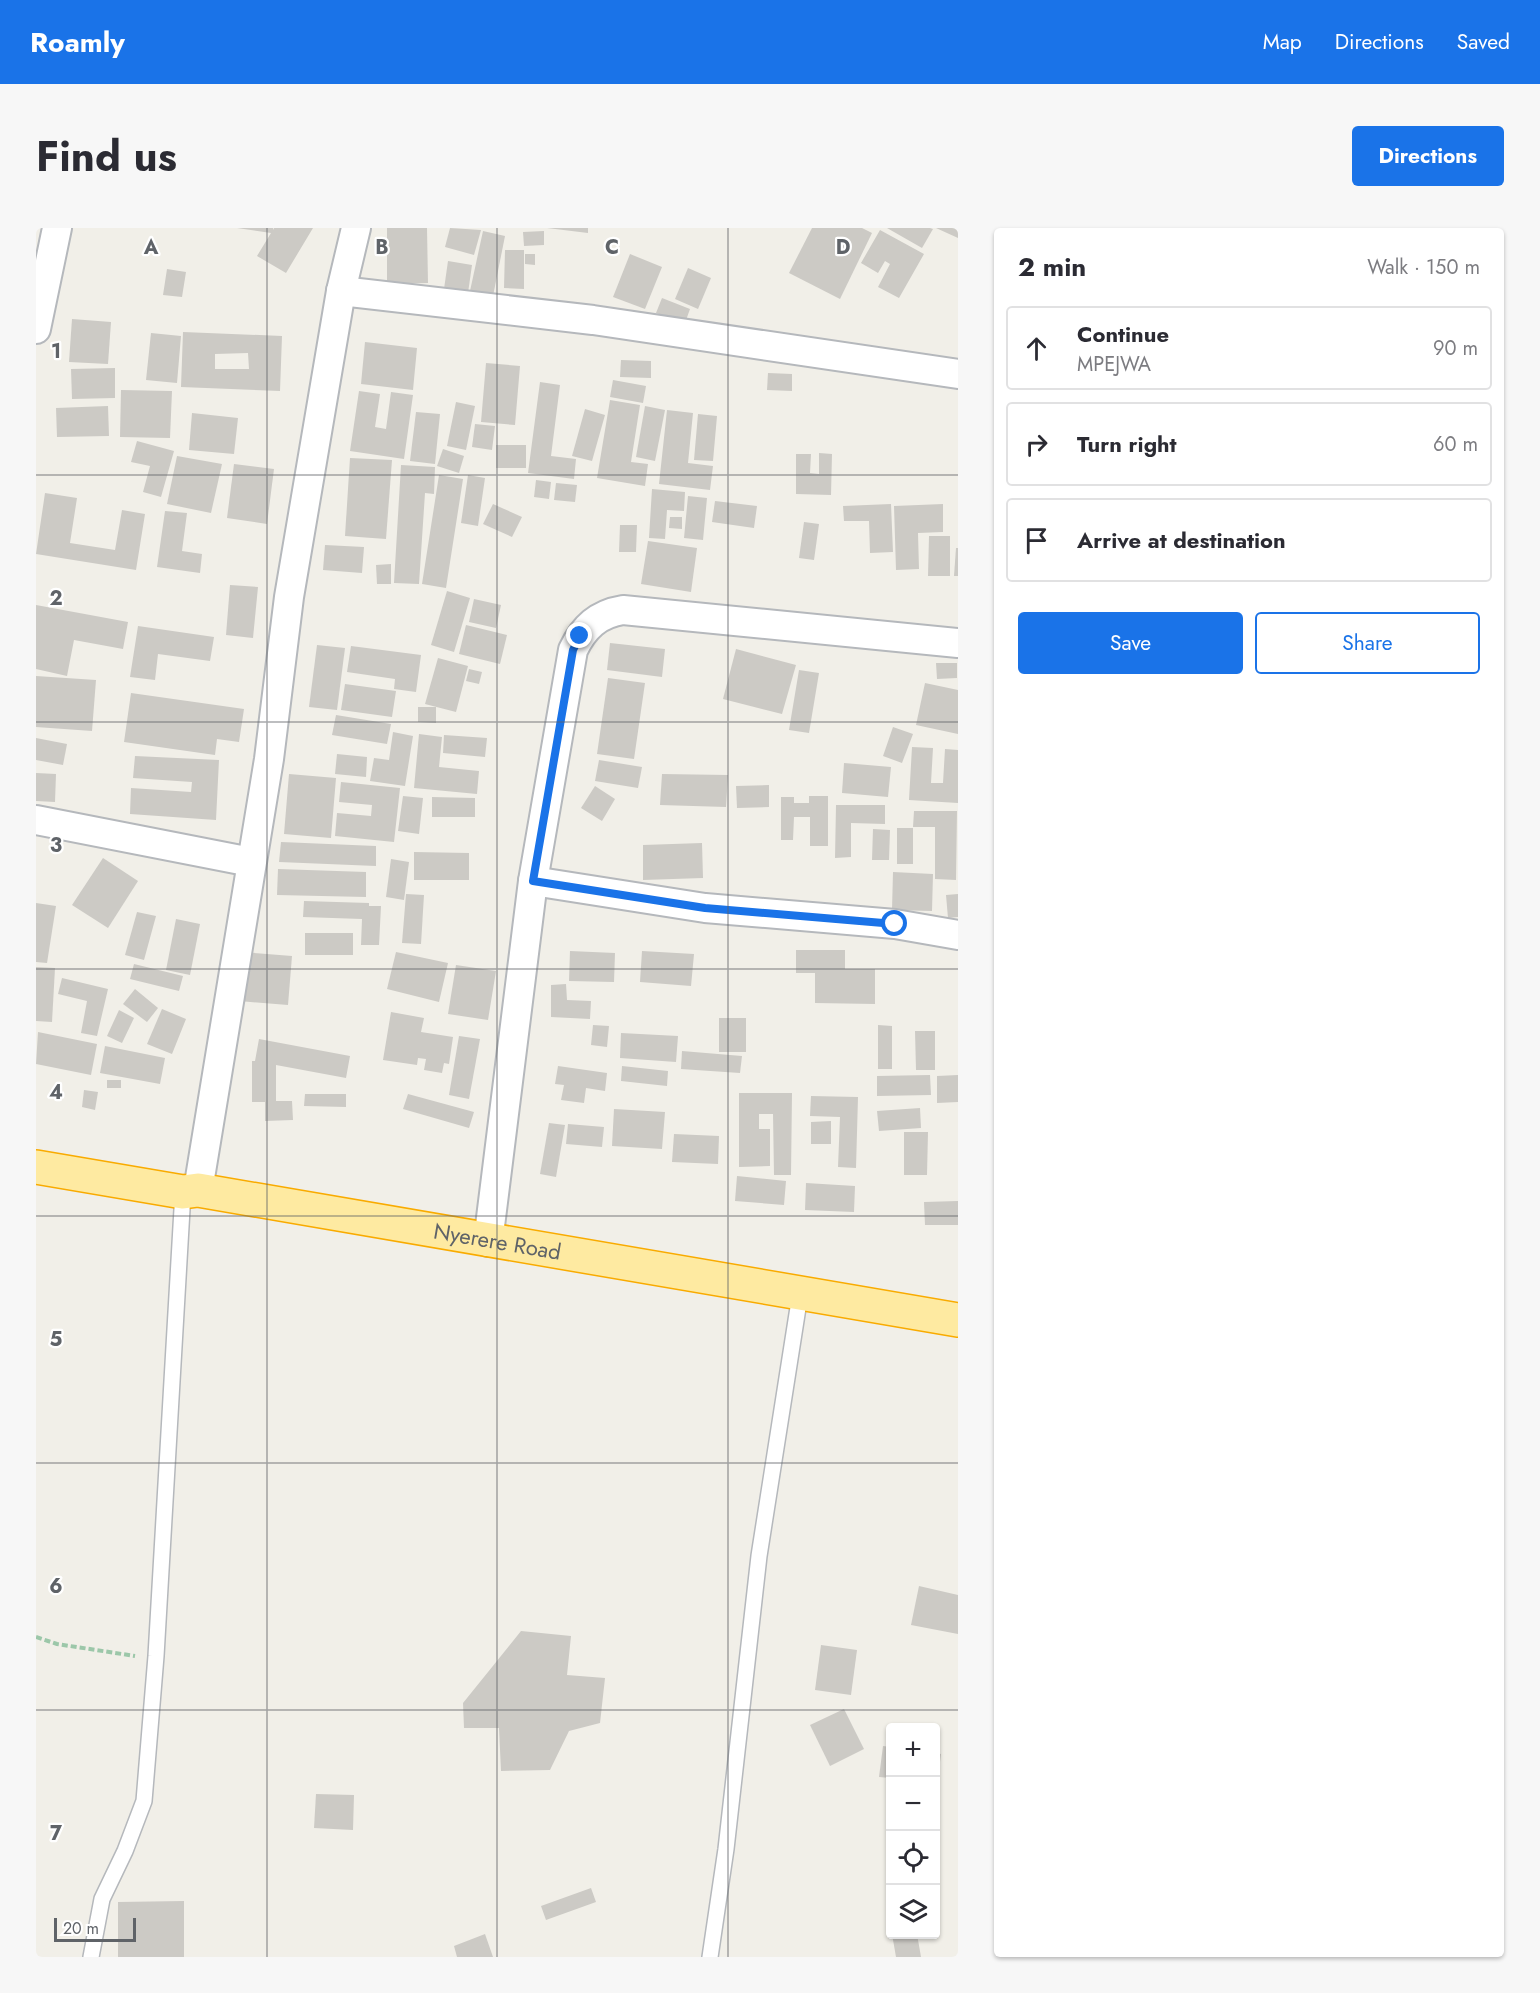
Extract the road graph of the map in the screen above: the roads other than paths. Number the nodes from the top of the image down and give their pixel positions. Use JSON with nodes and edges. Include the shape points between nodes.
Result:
{"nodes":[{"id":1,"x":57,"y":228,"type":"edge"},
{"id":2,"x":356,"y":228,"type":"edge"},
{"id":3,"x":340,"y":291,"type":"junction"},
{"id":4,"x":36,"y":327,"type":"edge"},
{"id":5,"x":958,"y":374,"type":"edge"},
{"id":6,"x":958,"y":643,"type":"edge"},
{"id":7,"x":36,"y":820,"type":"edge"},
{"id":8,"x":251,"y":862,"type":"junction"},
{"id":9,"x":533,"y":881,"type":"junction"},
{"id":10,"x":958,"y":935,"type":"edge"},
{"id":11,"x":36,"y":1167,"type":"edge"},
{"id":12,"x":190,"y":1191,"type":"junction"},
{"id":13,"x":488,"y":1242,"type":"junction"},
{"id":14,"x":800,"y":1295,"type":"junction"},
{"id":15,"x":958,"y":1320,"type":"edge"},
{"id":16,"x":91,"y":1957,"type":"edge"},
{"id":17,"x":710,"y":1957,"type":"edge"}],
"edges":[{"from":1,"to":4,"type":"street"},
{"from":2,"to":3,"type":"street"},
{"from":3,"to":5,"type":"street","via":[[593,320]]},
{"from":3,"to":8,"type":"street"},
{"from":6,"to":9,"type":"street","via":[[624,610],[609,612],[593,621],[573,650]]},
{"from":7,"to":8,"type":"street"},
{"from":8,"to":12,"type":"street"},
{"from":9,"to":10,"type":"street","via":[[705,908],[895,924]]},
{"from":9,"to":13,"type":"street"},
{"from":11,"to":12,"type":"highway","name":"Nyerere Road"},
{"from":12,"to":13,"type":"highway","name":"Nyerere Road"},
{"from":12,"to":16,"type":"lane","via":[[144,1801],[102,1899]]},
{"from":13,"to":14,"type":"highway","name":"Nyerere Road"},
{"from":14,"to":15,"type":"highway","name":"Nyerere Road"},
{"from":14,"to":17,"type":"lane","via":[[759,1556]]}]}
